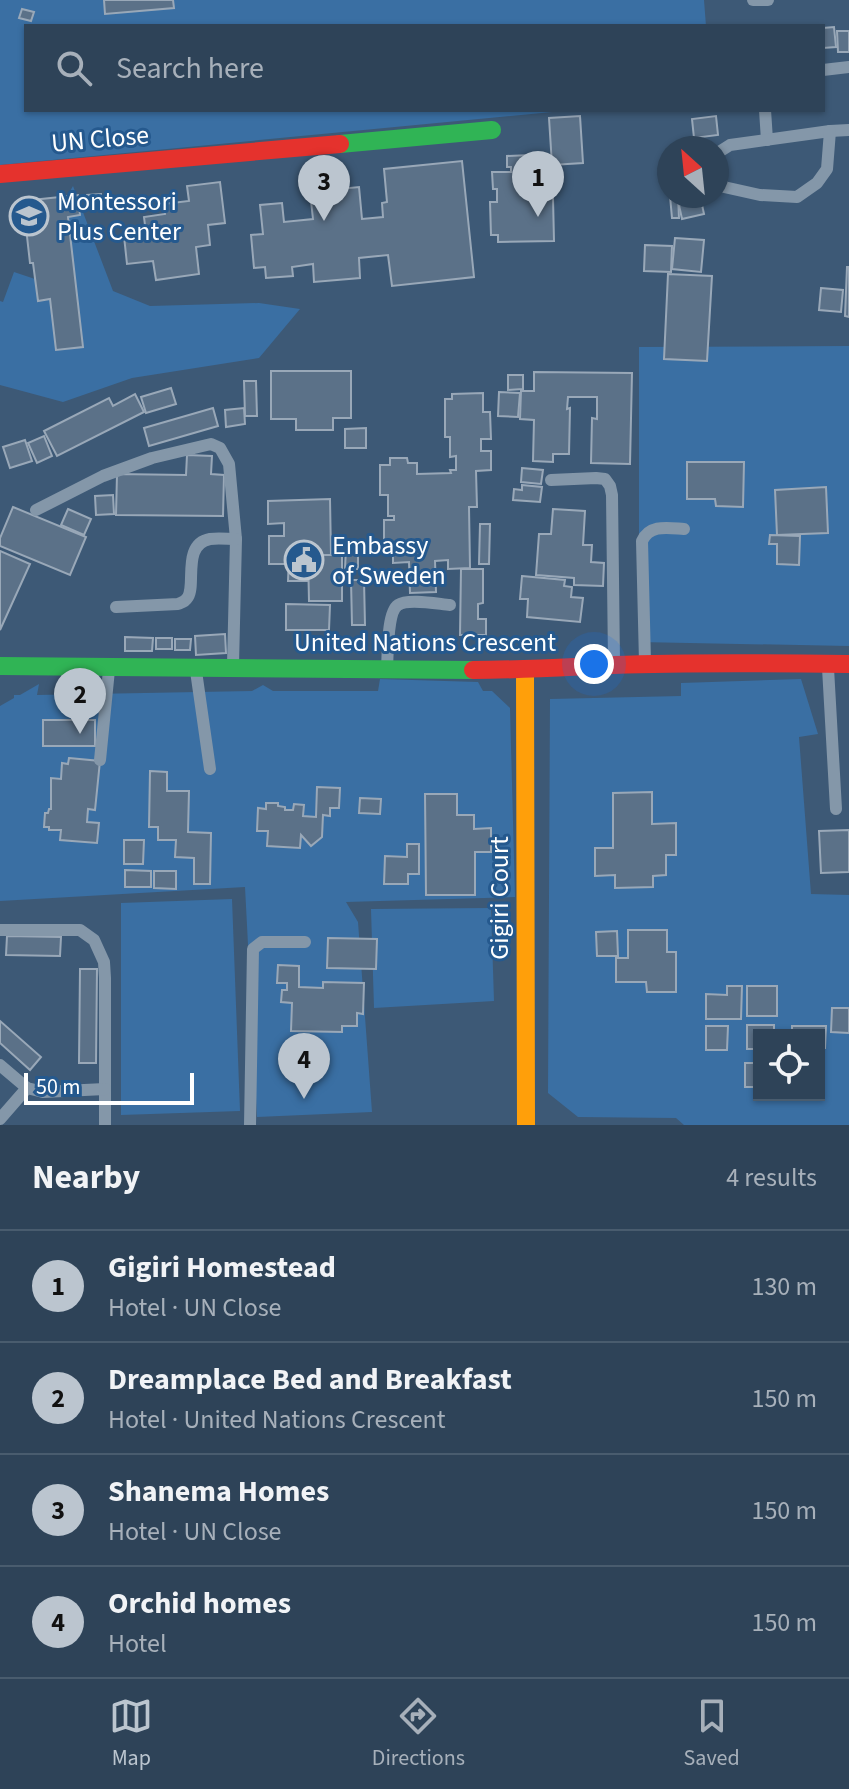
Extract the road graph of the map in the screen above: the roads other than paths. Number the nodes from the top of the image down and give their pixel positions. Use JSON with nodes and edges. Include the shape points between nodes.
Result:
{"nodes":[{"id":1,"x":753,"y":0,"type":"edge"},
{"id":2,"x":768,"y":0,"type":"edge"},
{"id":3,"x":849,"y":67,"type":"edge"},
{"id":4,"x":825,"y":70,"type":"edge"},
{"id":5,"x":765,"y":112,"type":"edge"},
{"id":6,"x":492,"y":130,"type":"dead end"},
{"id":7,"x":849,"y":130,"type":"edge"},
{"id":8,"x":830,"y":131,"type":"junction"},
{"id":9,"x":767,"y":140,"type":"junction"},
{"id":10,"x":729,"y":146,"type":"edge"},
{"id":11,"x":0,"y":174,"type":"edge"},
{"id":12,"x":729,"y":188,"type":"edge"},
{"id":13,"x":551,"y":480,"type":"dead end"},
{"id":14,"x":36,"y":510,"type":"dead end"},
{"id":15,"x":684,"y":529,"type":"dead end"},
{"id":16,"x":236,"y":539,"type":"junction"},
{"id":17,"x":450,"y":605,"type":"dead end"},
{"id":18,"x":116,"y":607,"type":"dead end"},
{"id":19,"x":828,"y":664,"type":"junction"},
{"id":20,"x":849,"y":664,"type":"edge"},
{"id":21,"x":614,"y":665,"type":"junction"},
{"id":22,"x":0,"y":666,"type":"edge"},
{"id":23,"x":645,"y":666,"type":"junction"},
{"id":24,"x":109,"y":667,"type":"junction"},
{"id":25,"x":196,"y":668,"type":"junction"},
{"id":26,"x":233,"y":668,"type":"junction"},
{"id":27,"x":387,"y":668,"type":"junction"},
{"id":28,"x":525,"y":670,"type":"junction"},
{"id":29,"x":100,"y":760,"type":"dead end"},
{"id":30,"x":210,"y":769,"type":"dead end"},
{"id":31,"x":836,"y":809,"type":"dead end"},
{"id":32,"x":0,"y":930,"type":"edge"},
{"id":33,"x":305,"y":942,"type":"dead end"},
{"id":34,"x":0,"y":1065,"type":"edge"},
{"id":35,"x":27,"y":1088,"type":"junction"},
{"id":36,"x":105,"y":1089,"type":"junction"},
{"id":37,"x":0,"y":1119,"type":"edge"},
{"id":38,"x":105,"y":1125,"type":"edge"},
{"id":39,"x":250,"y":1125,"type":"edge"},
{"id":40,"x":526,"y":1125,"type":"edge"}],
"edges":[{"from":1,"to":2,"type":"lane"},
{"from":3,"to":4,"type":"lane"},
{"from":5,"to":9,"type":"lane"},
{"from":6,"to":11,"type":"street","name":"UN Close"},
{"from":7,"to":8,"type":"lane"},
{"from":8,"to":9,"type":"lane"},
{"from":8,"to":12,"type":"lane","via":[[827,169],[797,197]]},
{"from":9,"to":10,"type":"lane"},
{"from":13,"to":21,"type":"lane","via":[[596,478],[610,486]]},
{"from":14,"to":16,"type":"lane","via":[[103,476],[211,444],[220,448],[229,464]]},
{"from":15,"to":23,"type":"lane","via":[[650,530],[642,541]]},
{"from":16,"to":18,"type":"lane","via":[[210,539],[197,548],[190,591],[183,602]]},
{"from":16,"to":26,"type":"lane"},
{"from":17,"to":27,"type":"lane","via":[[398,604],[391,612]]},
{"from":19,"to":20,"type":"street","name":"United Nations Crescent"},
{"from":19,"to":23,"type":"street","name":"United Nations Crescent"},
{"from":19,"to":31,"type":"lane"},
{"from":21,"to":23,"type":"street","name":"United Nations Crescent"},
{"from":21,"to":28,"type":"street","name":"United Nations Crescent"},
{"from":22,"to":24,"type":"street","name":"United Nations Crescent"},
{"from":24,"to":25,"type":"street","name":"United Nations Crescent"},
{"from":24,"to":29,"type":"lane"},
{"from":25,"to":26,"type":"street","name":"United Nations Crescent"},
{"from":25,"to":30,"type":"lane"},
{"from":26,"to":27,"type":"street","name":"United Nations Crescent"},
{"from":27,"to":28,"type":"street","name":"United Nations Crescent"},
{"from":28,"to":40,"type":"street","name":"Gigiri Court"},
{"from":32,"to":36,"type":"lane","via":[[80,930],[94,940],[104,962]]},
{"from":33,"to":39,"type":"lane","via":[[262,942],[253,949]]},
{"from":34,"to":35,"type":"lane"},
{"from":35,"to":36,"type":"lane"},
{"from":35,"to":37,"type":"lane"},
{"from":36,"to":38,"type":"lane"}]}
